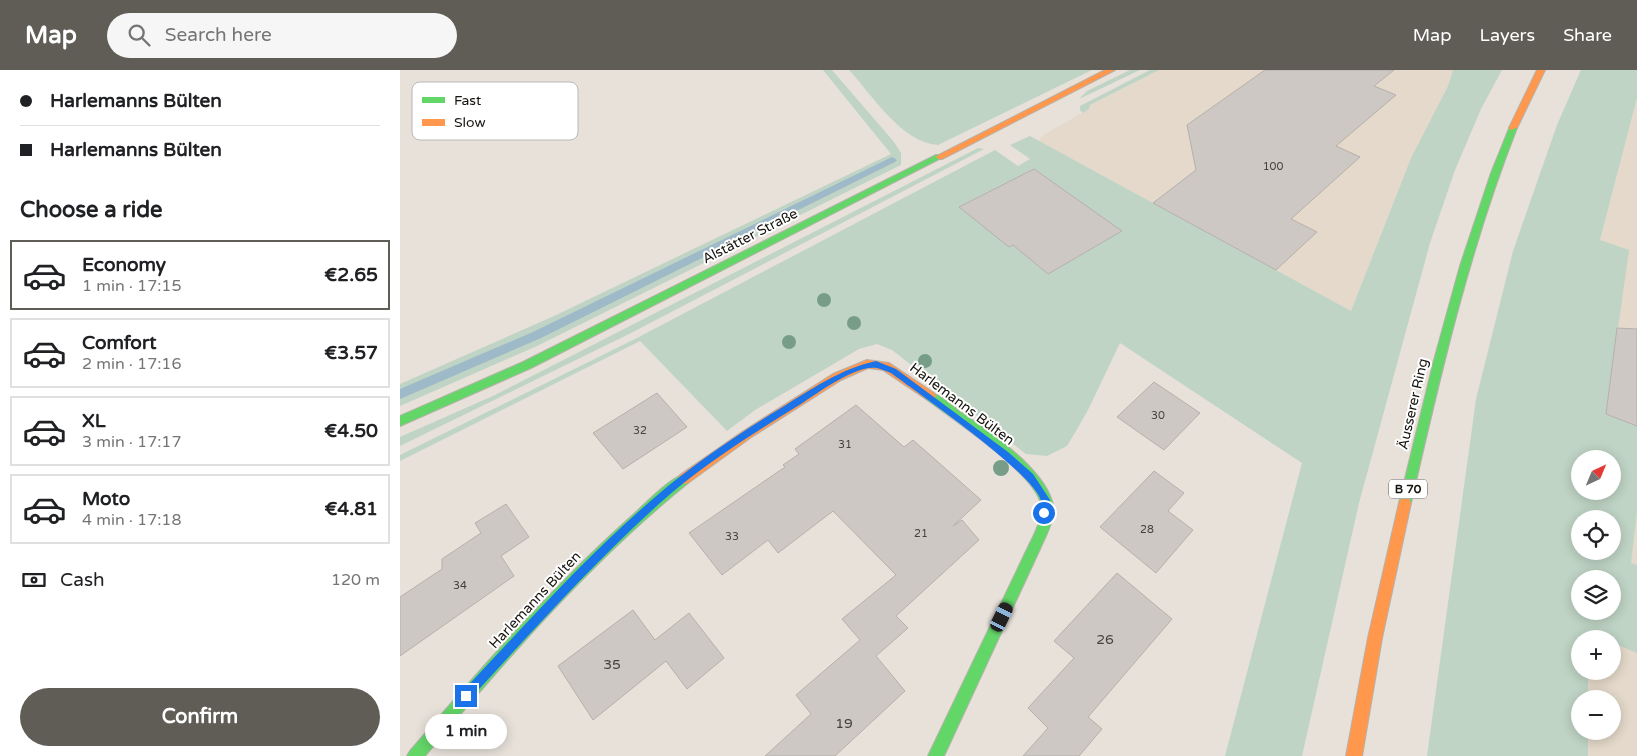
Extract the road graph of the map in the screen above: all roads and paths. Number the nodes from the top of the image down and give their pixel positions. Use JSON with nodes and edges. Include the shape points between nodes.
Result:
{"nodes":[{"id":1,"x":1111,"y":70,"type":"edge"},
{"id":2,"x":1541,"y":70,"type":"edge"},
{"id":3,"x":400,"y":421,"type":"edge"},
{"id":4,"x":415,"y":756,"type":"edge"},
{"id":5,"x":936,"y":756,"type":"edge"},
{"id":6,"x":1354,"y":756,"type":"edge"}],
"edges":[{"from":1,"to":3,"type":"main road","name":"Alstätter Straße","via":[[527,365]]},
{"from":2,"to":6,"type":"main road","name":"Äusserer Ring","number":"B 70","via":[[1518,113],[1487,197],[1444,341],[1403,510]]},
{"from":4,"to":5,"type":"main road","name":"Harlemanns Bülten","via":[[582,571],[657,500],[699,466],[770,419],[840,376],[876,364],[909,381],[1005,454],[1030,476],[1046,500],[1043,526],[1034,548]]}]}
